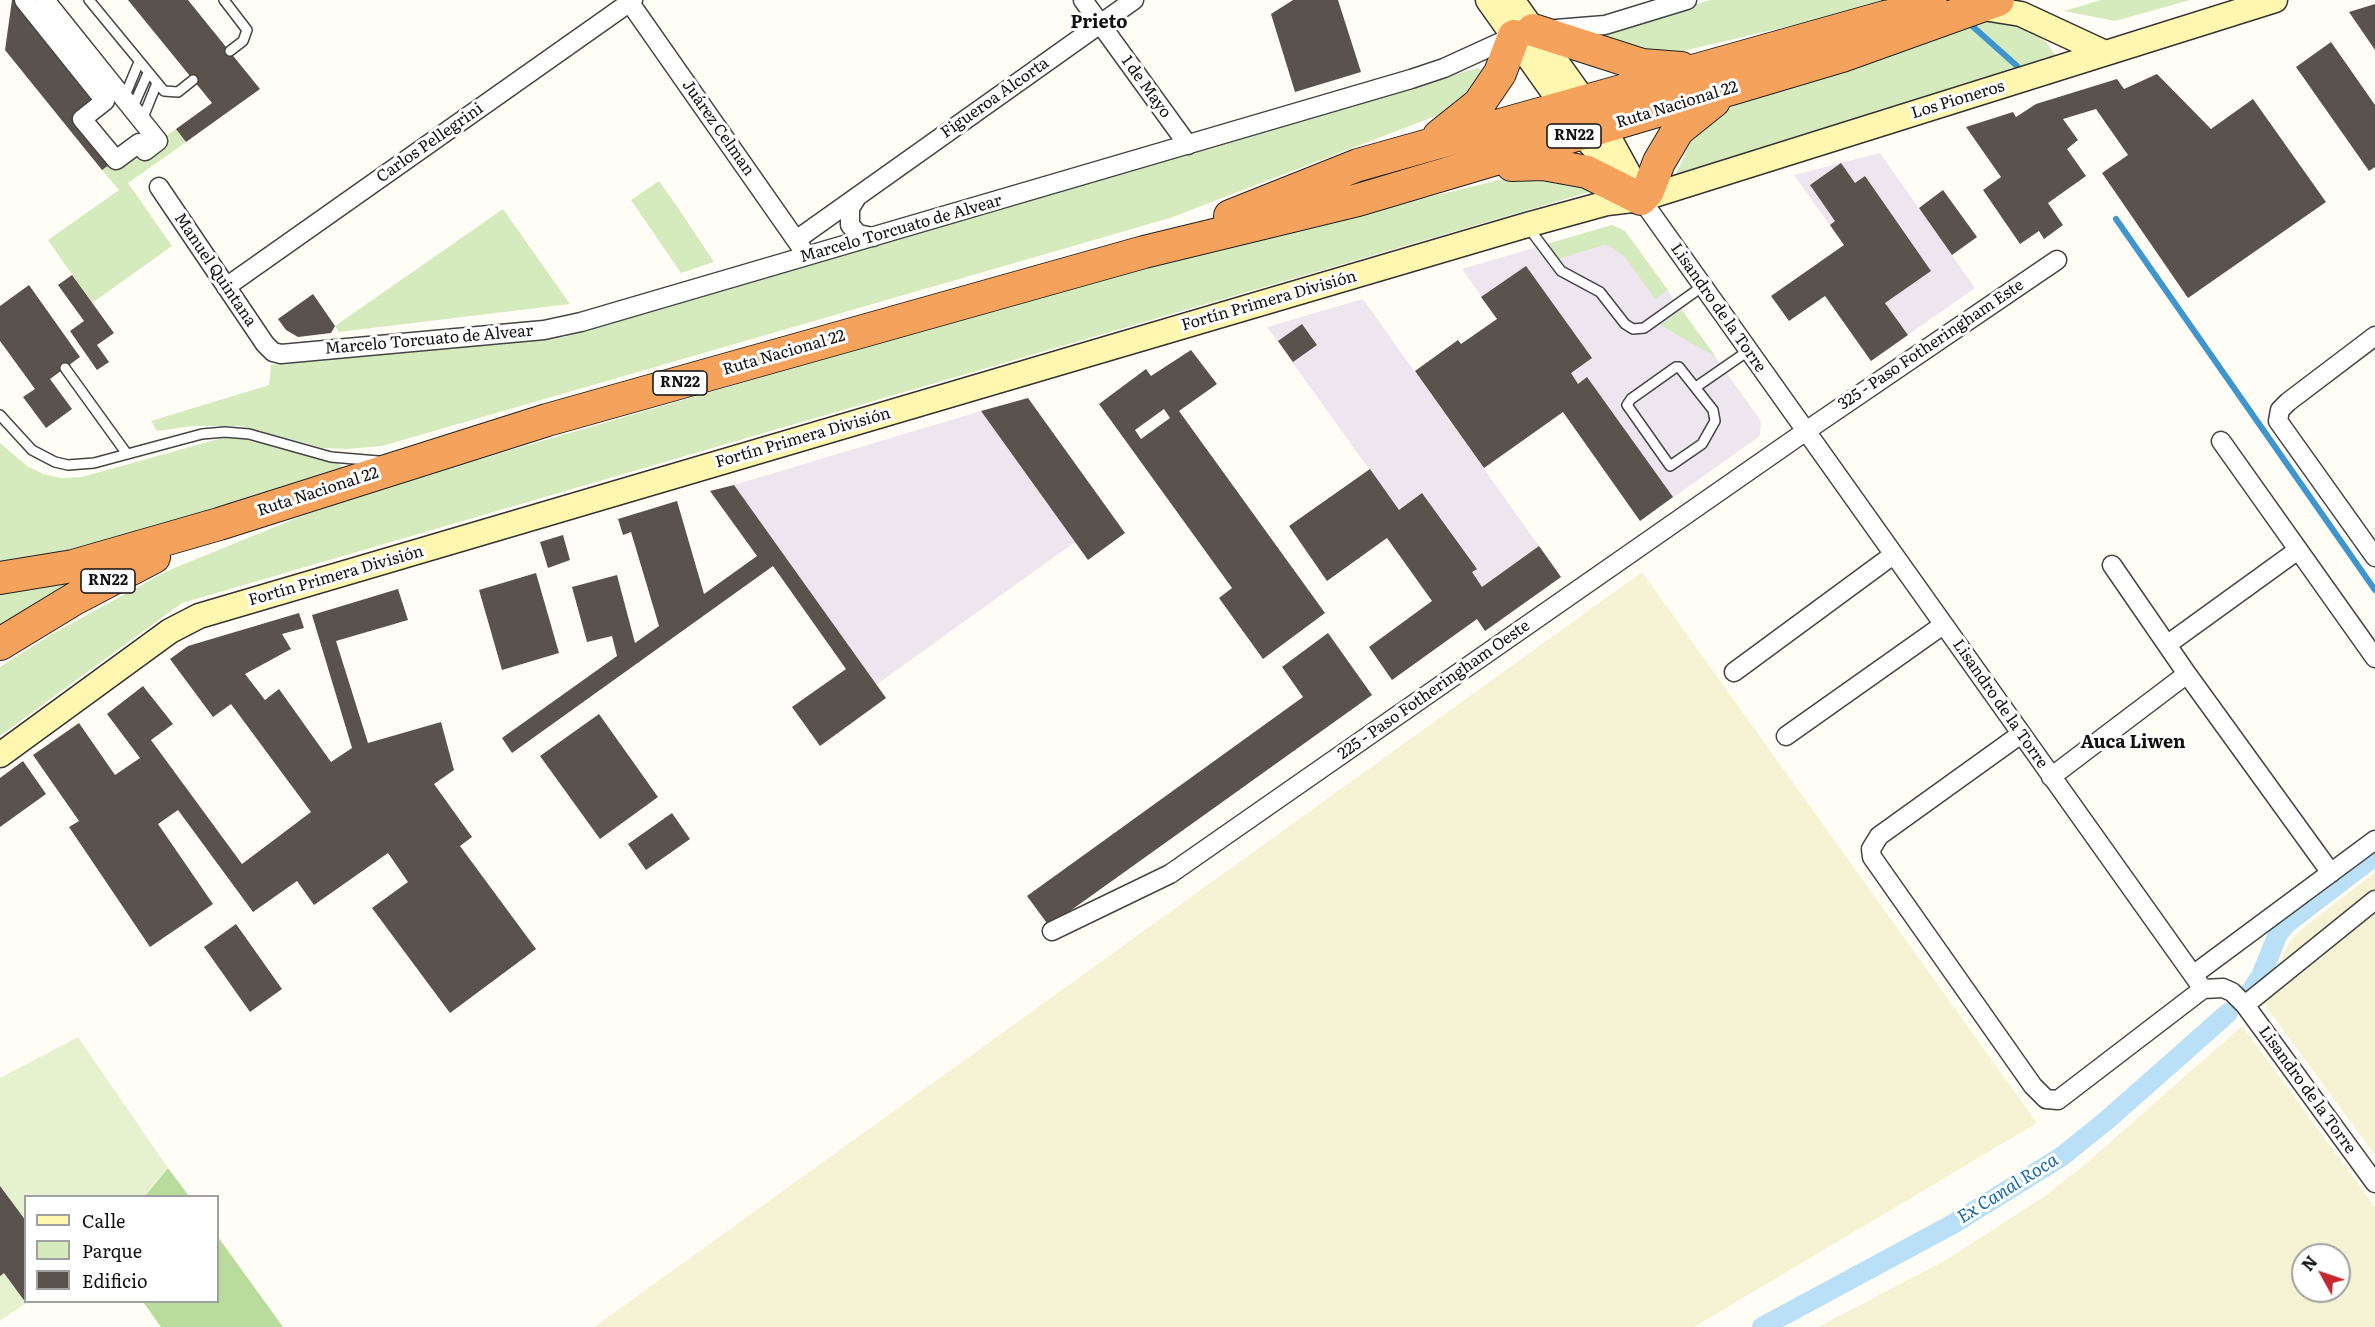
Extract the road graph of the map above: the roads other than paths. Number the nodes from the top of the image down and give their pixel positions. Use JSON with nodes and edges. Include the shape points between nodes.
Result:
{"nodes":[{"id":1,"x":24,"y":0,"type":"edge"},
{"id":2,"x":45,"y":0,"type":"edge"},
{"id":3,"x":90,"y":0,"type":"edge"},
{"id":4,"x":224,"y":0,"type":"edge"},
{"id":5,"x":1083,"y":0,"type":"edge"},
{"id":6,"x":1134,"y":0,"type":"edge"},
{"id":7,"x":1488,"y":0,"type":"edge"},
{"id":8,"x":1512,"y":0,"type":"edge"},
{"id":9,"x":1687,"y":0,"type":"edge"},
{"id":10,"x":2276,"y":0,"type":"edge"},
{"id":11,"x":630,"y":1,"type":"edge"},
{"id":12,"x":1981,"y":2,"type":"edge"},
{"id":13,"x":1100,"y":24,"type":"junction"},
{"id":14,"x":1523,"y":33,"type":"junction"},
{"id":15,"x":230,"y":51,"type":"dead end"},
{"id":16,"x":2105,"y":53,"type":"junction"},
{"id":17,"x":139,"y":62,"type":"junction"},
{"id":18,"x":148,"y":73,"type":"junction"},
{"id":19,"x":1721,"y":78,"type":"junction"},
{"id":20,"x":193,"y":80,"type":"dead end"},
{"id":21,"x":157,"y":83,"type":"junction"},
{"id":22,"x":133,"y":109,"type":"junction"},
{"id":23,"x":1584,"y":118,"type":"junction"},
{"id":24,"x":1188,"y":145,"type":"junction"},
{"id":25,"x":1419,"y":148,"type":"junction"},
{"id":26,"x":1458,"y":171,"type":"junction"},
{"id":27,"x":159,"y":187,"type":"dead end"},
{"id":28,"x":857,"y":197,"type":"junction"},
{"id":29,"x":1641,"y":199,"type":"junction"},
{"id":30,"x":1527,"y":225,"type":"junction"},
{"id":31,"x":873,"y":237,"type":"junction"},
{"id":32,"x":796,"y":240,"type":"junction"},
{"id":33,"x":1144,"y":252,"type":"junction"},
{"id":34,"x":807,"y":256,"type":"junction"},
{"id":35,"x":2057,"y":260,"type":"dead end"},
{"id":36,"x":1703,"y":286,"type":"junction"},
{"id":37,"x":226,"y":287,"type":"junction"},
{"id":38,"x":2375,"y":336,"type":"edge"},
{"id":39,"x":1748,"y":351,"type":"junction"},
{"id":40,"x":273,"y":352,"type":"joint"},
{"id":41,"x":65,"y":368,"type":"dead end"},
{"id":42,"x":1696,"y":387,"type":"junction"},
{"id":43,"x":0,"y":415,"type":"edge"},
{"id":44,"x":1806,"y":431,"type":"junction"},
{"id":45,"x":2221,"y":441,"type":"dead end"},
{"id":46,"x":127,"y":454,"type":"junction"},
{"id":47,"x":413,"y":461,"type":"junction"},
{"id":48,"x":219,"y":524,"type":"junction"},
{"id":49,"x":2298,"y":550,"type":"junction"},
{"id":50,"x":1893,"y":555,"type":"junction"},
{"id":51,"x":2375,"y":557,"type":"edge"},
{"id":52,"x":2112,"y":565,"type":"dead end"},
{"id":53,"x":0,"y":578,"type":"edge"},
{"id":54,"x":1943,"y":625,"type":"junction"},
{"id":55,"x":0,"y":644,"type":"edge"},
{"id":56,"x":2168,"y":644,"type":"junction"},
{"id":57,"x":2375,"y":658,"type":"edge"},
{"id":58,"x":1734,"y":672,"type":"dead end"},
{"id":59,"x":2187,"y":674,"type":"junction"},
{"id":60,"x":2021,"y":734,"type":"junction"},
{"id":61,"x":1786,"y":736,"type":"dead end"},
{"id":62,"x":0,"y":755,"type":"edge"},
{"id":63,"x":2051,"y":777,"type":"junction"},
{"id":64,"x":2375,"y":840,"type":"edge"},
{"id":65,"x":2331,"y":873,"type":"junction"},
{"id":66,"x":2375,"y":900,"type":"edge"},
{"id":67,"x":1052,"y":931,"type":"dead end"},
{"id":68,"x":2198,"y":982,"type":"junction"},
{"id":69,"x":2245,"y":1005,"type":"junction"},
{"id":70,"x":2375,"y":1183,"type":"edge"}],
"edges":[{"from":1,"to":22,"type":"street","via":[[105,101],[82,119],[116,160],[139,143],[145,151],[158,141]]},
{"from":2,"to":22,"type":"street"},
{"from":3,"to":17,"type":"lane"},
{"from":4,"to":15,"type":"lane","via":[[247,30],[243,40]]},
{"from":5,"to":13,"type":"street","name":"1 de Mayo"},
{"from":6,"to":13,"type":"street","name":"Figueroa Alcorta"},
{"from":7,"to":14,"type":"street"},
{"from":8,"to":14,"type":"street"},
{"from":9,"to":14,"type":"street","via":[[1597,27]]},
{"from":10,"to":16,"type":"street","name":"Los Pioneros"},
{"from":11,"to":32,"type":"street","name":"Juárez Celman"},
{"from":11,"to":37,"type":"street","name":"Carlos Pellegrini"},
{"from":12,"to":16,"type":"street","via":[[2021,14]]},
{"from":12,"to":19,"type":"highway","name":"Ruta Nacional 22","number":"RN22","via":[[1886,17]]},
{"from":13,"to":24,"type":"street","name":"1 de Mayo"},
{"from":13,"to":28,"type":"street","name":"Figueroa Alcorta"},
{"from":14,"to":19,"type":"highway","via":[[1642,65]]},
{"from":14,"to":23,"type":"street"},
{"from":14,"to":24,"type":"street","name":"Marcelo Torcuato de Alvear","via":[[1411,80]]},
{"from":14,"to":25,"type":"highway","via":[[1479,104],[1448,131]]},
{"from":16,"to":29,"type":"street","name":"Los Pioneros"},
{"from":17,"to":18,"type":"lane"},
{"from":17,"to":22,"type":"lane"},
{"from":18,"to":21,"type":"lane"},
{"from":18,"to":22,"type":"lane"},
{"from":19,"to":23,"type":"highway","name":"Ruta Nacional 22","number":"RN22"},
{"from":19,"to":29,"type":"highway","via":[[1678,130]]},
{"from":20,"to":21,"type":"lane","via":[[174,93],[164,91]]},
{"from":21,"to":22,"type":"lane"},
{"from":23,"to":25,"type":"highway","name":"Ruta Nacional 22","number":"RN22"},
{"from":23,"to":26,"type":"highway","name":"Ruta Nacional 22","number":"RN22"},
{"from":23,"to":29,"type":"street","via":[[1601,157]]},
{"from":24,"to":31,"type":"street","name":"Marcelo Torcuato de Alvear"},
{"from":25,"to":33,"type":"highway","name":"Ruta Nacional 22","number":"RN22","via":[[1335,173]]},
{"from":26,"to":29,"type":"highway","via":[[1515,165],[1565,166],[1587,172]]},
{"from":26,"to":33,"type":"highway","name":"Ruta Nacional 22","number":"RN22","via":[[1335,206]]},
{"from":27,"to":37,"type":"street","name":"Manuel Quintana"},
{"from":28,"to":31,"type":"street","via":[[849,212],[850,225],[858,234]]},
{"from":28,"to":32,"type":"street","name":"Figueroa Alcorta"},
{"from":29,"to":30,"type":"street","name":"Fortín Primera División","via":[[1606,203]]},
{"from":29,"to":36,"type":"street","name":"Lisandro de la Torre"},
{"from":30,"to":36,"type":"lane","via":[[1561,272],[1600,292],[1633,329],[1644,328]]},
{"from":30,"to":62,"type":"street","name":"Fortín Primera División","via":[[199,616],[170,631]]},
{"from":31,"to":34,"type":"street","name":"Marcelo Torcuato de Alvear"},
{"from":32,"to":34,"type":"street","name":"Juárez Celman"},
{"from":33,"to":47,"type":"highway","name":"Ruta Nacional 22","number":"RN22"},
{"from":34,"to":40,"type":"street","name":"Marcelo Torcuato de Alvear","via":[[557,329]]},
{"from":35,"to":44,"type":"street","name":"325 - Paso Fotheringham Este"},
{"from":36,"to":39,"type":"street","name":"Lisandro de la Torre"},
{"from":37,"to":40,"type":"street","name":"Manuel Quintana"},
{"from":38,"to":51,"type":"street","via":[[2288,402],[2280,410],[2278,421]]},
{"from":39,"to":42,"type":"lane"},
{"from":39,"to":44,"type":"street","name":"Lisandro de la Torre"},
{"from":41,"to":46,"type":"lane"},
{"from":42,"to":42,"type":"lane","via":[[1676,367],[1628,402],[1628,408],[1670,466],[1695,450],[1713,429],[1713,410]]},
{"from":43,"to":46,"type":"lane","via":[[32,450],[55,462],[81,465]]},
{"from":44,"to":50,"type":"street","name":"Lisandro de la Torre"},
{"from":44,"to":67,"type":"street","name":"225 - Paso Fotheringham Oeste","via":[[1170,874]]},
{"from":45,"to":49,"type":"street"},
{"from":46,"to":47,"type":"lane","via":[[202,434],[225,432],[249,434],[347,459]]},
{"from":47,"to":48,"type":"highway","name":"Ruta Nacional 22","number":"RN22"},
{"from":48,"to":53,"type":"highway","name":"Ruta Nacional 22","number":"RN22","via":[[73,566]]},
{"from":48,"to":55,"type":"highway","name":"Ruta Nacional 22","number":"RN22","via":[[74,599]]},
{"from":49,"to":56,"type":"street"},
{"from":49,"to":57,"type":"street"},
{"from":50,"to":54,"type":"street","name":"Lisandro de la Torre"},
{"from":50,"to":58,"type":"street"},
{"from":52,"to":56,"type":"street"},
{"from":54,"to":60,"type":"street","name":"Lisandro de la Torre"},
{"from":54,"to":61,"type":"street"},
{"from":56,"to":59,"type":"street"},
{"from":59,"to":63,"type":"street"},
{"from":59,"to":65,"type":"street"},
{"from":60,"to":63,"type":"street","name":"Lisandro de la Torre"},
{"from":60,"to":68,"type":"street","via":[[1879,836],[1871,849],[1872,857],[2033,1086],[2046,1099],[2058,1100]]},
{"from":63,"to":68,"type":"street","name":"Lisandro de la Torre"},
{"from":64,"to":65,"type":"street"},
{"from":65,"to":68,"type":"street"},
{"from":66,"to":69,"type":"street"},
{"from":68,"to":69,"type":"street","name":"Lisandro de la Torre","via":[[2232,992]]},
{"from":69,"to":70,"type":"street","name":"Lisandro de la Torre"}]}
